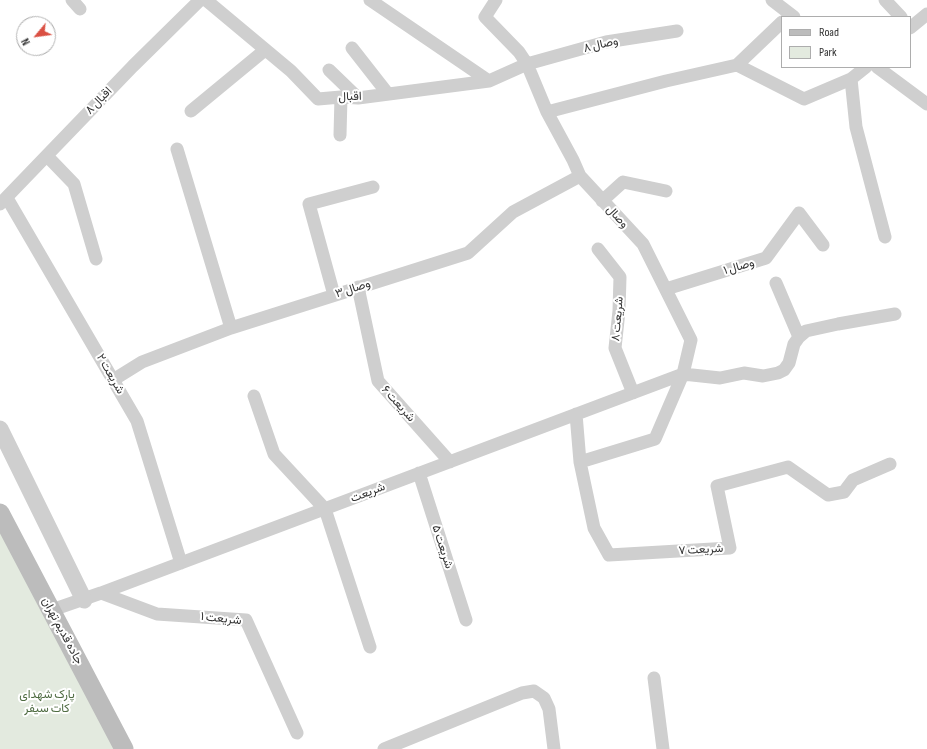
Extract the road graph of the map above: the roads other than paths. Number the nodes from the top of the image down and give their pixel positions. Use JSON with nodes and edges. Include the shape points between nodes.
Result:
{"nodes":[{"id":1,"x":200,"y":0,"type":"edge"},
{"id":2,"x":206,"y":0,"type":"edge"},
{"id":3,"x":370,"y":0,"type":"edge"},
{"id":4,"x":496,"y":0,"type":"edge"},
{"id":5,"x":772,"y":0,"type":"edge"},
{"id":6,"x":885,"y":0,"type":"edge"},
{"id":7,"x":927,"y":14,"type":"edge"},
{"id":8,"x":787,"y":16,"type":"edge"},
{"id":9,"x":900,"y":16,"type":"edge"},
{"id":10,"x":781,"y":24,"type":"edge"},
{"id":11,"x":911,"y":26,"type":"edge"},
{"id":12,"x":677,"y":31,"type":"dead end"},
{"id":13,"x":352,"y":48,"type":"dead end"},
{"id":14,"x":265,"y":50,"type":"junction"},
{"id":15,"x":527,"y":64,"type":"junction"},
{"id":16,"x":737,"y":65,"type":"junction"},
{"id":17,"x":867,"y":68,"type":"edge"},
{"id":18,"x":870,"y":68,"type":"edge"},
{"id":19,"x":329,"y":70,"type":"dead end"},
{"id":20,"x":851,"y":79,"type":"junction"},
{"id":21,"x":489,"y":81,"type":"junction"},
{"id":22,"x":388,"y":94,"type":"junction"},
{"id":23,"x":341,"y":97,"type":"junction"},
{"id":24,"x":358,"y":98,"type":"junction"},
{"id":25,"x":927,"y":104,"type":"edge"},
{"id":26,"x":191,"y":111,"type":"dead end"},
{"id":27,"x":548,"y":112,"type":"junction"},
{"id":28,"x":340,"y":135,"type":"dead end"},
{"id":29,"x":177,"y":149,"type":"dead end"},
{"id":30,"x":47,"y":156,"type":"junction"},
{"id":31,"x":580,"y":176,"type":"junction"},
{"id":32,"x":372,"y":187,"type":"dead end"},
{"id":33,"x":666,"y":191,"type":"dead end"},
{"id":34,"x":3,"y":201,"type":"edge"},
{"id":35,"x":602,"y":201,"type":"junction"},
{"id":36,"x":885,"y":237,"type":"dead end"},
{"id":37,"x":823,"y":245,"type":"dead end"},
{"id":38,"x":598,"y":249,"type":"dead end"},
{"id":39,"x":96,"y":259,"type":"dead end"},
{"id":40,"x":776,"y":283,"type":"dead end"},
{"id":41,"x":358,"y":287,"type":"junction"},
{"id":42,"x":666,"y":289,"type":"junction"},
{"id":43,"x":334,"y":295,"type":"junction"},
{"id":44,"x":895,"y":314,"type":"dead end"},
{"id":45,"x":231,"y":328,"type":"junction"},
{"id":46,"x":799,"y":337,"type":"junction"},
{"id":47,"x":683,"y":374,"type":"junction"},
{"id":48,"x":113,"y":380,"type":"junction"},
{"id":49,"x":633,"y":393,"type":"junction"},
{"id":50,"x":254,"y":396,"type":"dead end"},
{"id":51,"x":576,"y":414,"type":"junction"},
{"id":52,"x":0,"y":429,"type":"edge"},
{"id":53,"x":450,"y":462,"type":"junction"},
{"id":54,"x":580,"y":462,"type":"junction"},
{"id":55,"x":890,"y":464,"type":"dead end"},
{"id":56,"x":419,"y":474,"type":"junction"},
{"id":57,"x":325,"y":509,"type":"junction"},
{"id":58,"x":0,"y":513,"type":"edge"},
{"id":59,"x":181,"y":563,"type":"junction"},
{"id":60,"x":101,"y":593,"type":"junction"},
{"id":61,"x":84,"y":600,"type":"junction"},
{"id":62,"x":52,"y":610,"type":"junction"},
{"id":63,"x":466,"y":620,"type":"dead end"},
{"id":64,"x":370,"y":647,"type":"dead end"},
{"id":65,"x":654,"y":678,"type":"dead end"},
{"id":66,"x":297,"y":733,"type":"dead end"},
{"id":67,"x":403,"y":746,"type":"edge"},
{"id":68,"x":124,"y":749,"type":"edge"},
{"id":69,"x":384,"y":749,"type":"edge"},
{"id":70,"x":554,"y":749,"type":"edge"},
{"id":71,"x":663,"y":749,"type":"edge"}],
"edges":[{"from":1,"to":30,"type":"street","name":"اقبال ۸"},
{"from":2,"to":14,"type":"street","name":"اقبال"},
{"from":3,"to":21,"type":"street"},
{"from":4,"to":15,"type":"street","name":"وصال","via":[[485,17],[519,52]]},
{"from":5,"to":8,"type":"street"},
{"from":6,"to":9,"type":"street"},
{"from":7,"to":11,"type":"street"},
{"from":10,"to":16,"type":"street"},
{"from":12,"to":15,"type":"street","name":"وصال ۸","via":[[606,42]]},
{"from":13,"to":22,"type":"street"},
{"from":14,"to":23,"type":"street","name":"اقبال","via":[[291,71],[318,99]]},
{"from":14,"to":26,"type":"street"},
{"from":15,"to":21,"type":"street","name":"اقبال"},
{"from":15,"to":27,"type":"street","name":"وصال"},
{"from":16,"to":20,"type":"street","via":[[804,99]]},
{"from":16,"to":27,"type":"street"},
{"from":17,"to":20,"type":"street"},
{"from":18,"to":25,"type":"street"},
{"from":19,"to":24,"type":"street"},
{"from":20,"to":36,"type":"street","via":[[856,127]]},
{"from":21,"to":22,"type":"street","name":"اقبال"},
{"from":22,"to":24,"type":"street","name":"اقبال"},
{"from":23,"to":24,"type":"street","name":"اقبال"},
{"from":23,"to":28,"type":"street"},
{"from":27,"to":31,"type":"street","name":"وصال"},
{"from":29,"to":45,"type":"street"},
{"from":30,"to":34,"type":"street","name":"اقبال ۸"},
{"from":30,"to":39,"type":"street","via":[[74,184]]},
{"from":31,"to":35,"type":"street","name":"وصال"},
{"from":31,"to":41,"type":"street","name":"وصال ۳","via":[[513,212],[468,253]]},
{"from":32,"to":43,"type":"street","via":[[309,204]]},
{"from":33,"to":35,"type":"street","via":[[623,182]]},
{"from":34,"to":48,"type":"street","name":"شریعت ۲"},
{"from":35,"to":42,"type":"street","name":"وصال","via":[[643,244]]},
{"from":37,"to":42,"type":"street","name":"وصال ۱","via":[[799,213],[766,258]]},
{"from":38,"to":49,"type":"street","name":"شریعت ۸","via":[[620,277],[620,311],[615,348]]},
{"from":40,"to":46,"type":"street"},
{"from":41,"to":43,"type":"street","name":"وصال ۳"},
{"from":41,"to":53,"type":"street","name":"شریعت ۶","via":[[378,381]]},
{"from":42,"to":47,"type":"street","name":"وصال","via":[[691,340]]},
{"from":43,"to":45,"type":"street","name":"وصال ۳"},
{"from":44,"to":46,"type":"street","via":[[806,331]]},
{"from":45,"to":48,"type":"street","name":"وصال ۳","via":[[142,362]]},
{"from":46,"to":47,"type":"street","via":[[794,344],[789,363],[778,373],[763,376],[744,373],[720,378]]},
{"from":47,"to":49,"type":"street","name":"شریعت"},
{"from":47,"to":54,"type":"street","name":"وصال","via":[[656,438]]},
{"from":48,"to":59,"type":"street","name":"شریعت ۲","via":[[137,421]]},
{"from":49,"to":51,"type":"street","name":"شریعت"},
{"from":50,"to":57,"type":"street","via":[[274,454]]},
{"from":51,"to":53,"type":"street","name":"شریعت"},
{"from":51,"to":54,"type":"street","name":"شریعت ۷"},
{"from":52,"to":61,"type":"street"},
{"from":53,"to":56,"type":"street","name":"شریعت"},
{"from":54,"to":55,"type":"street","name":"شریعت ۷","via":[[594,528],[609,555],[730,548],[717,486],[788,467],[828,495],[844,492],[853,480]]},
{"from":56,"to":57,"type":"street","name":"شریعت"},
{"from":56,"to":63,"type":"street","name":"شریعت ۵"},
{"from":57,"to":59,"type":"street","name":"شریعت"},
{"from":57,"to":64,"type":"street"},
{"from":58,"to":62,"type":"main road","name":"جاده قدیم تهران"},
{"from":59,"to":60,"type":"street","name":"شریعت"},
{"from":60,"to":61,"type":"street","name":"شریعت"},
{"from":60,"to":66,"type":"street","name":"شریعت ۱","via":[[157,614],[246,620]]},
{"from":61,"to":62,"type":"street","name":"شریعت"},
{"from":62,"to":68,"type":"main road","name":"جاده قدیم تهران"},
{"from":65,"to":71,"type":"street"},
{"from":67,"to":69,"type":"street"},
{"from":67,"to":70,"type":"street","via":[[522,693],[534,691],[544,698],[549,709]]}]}
